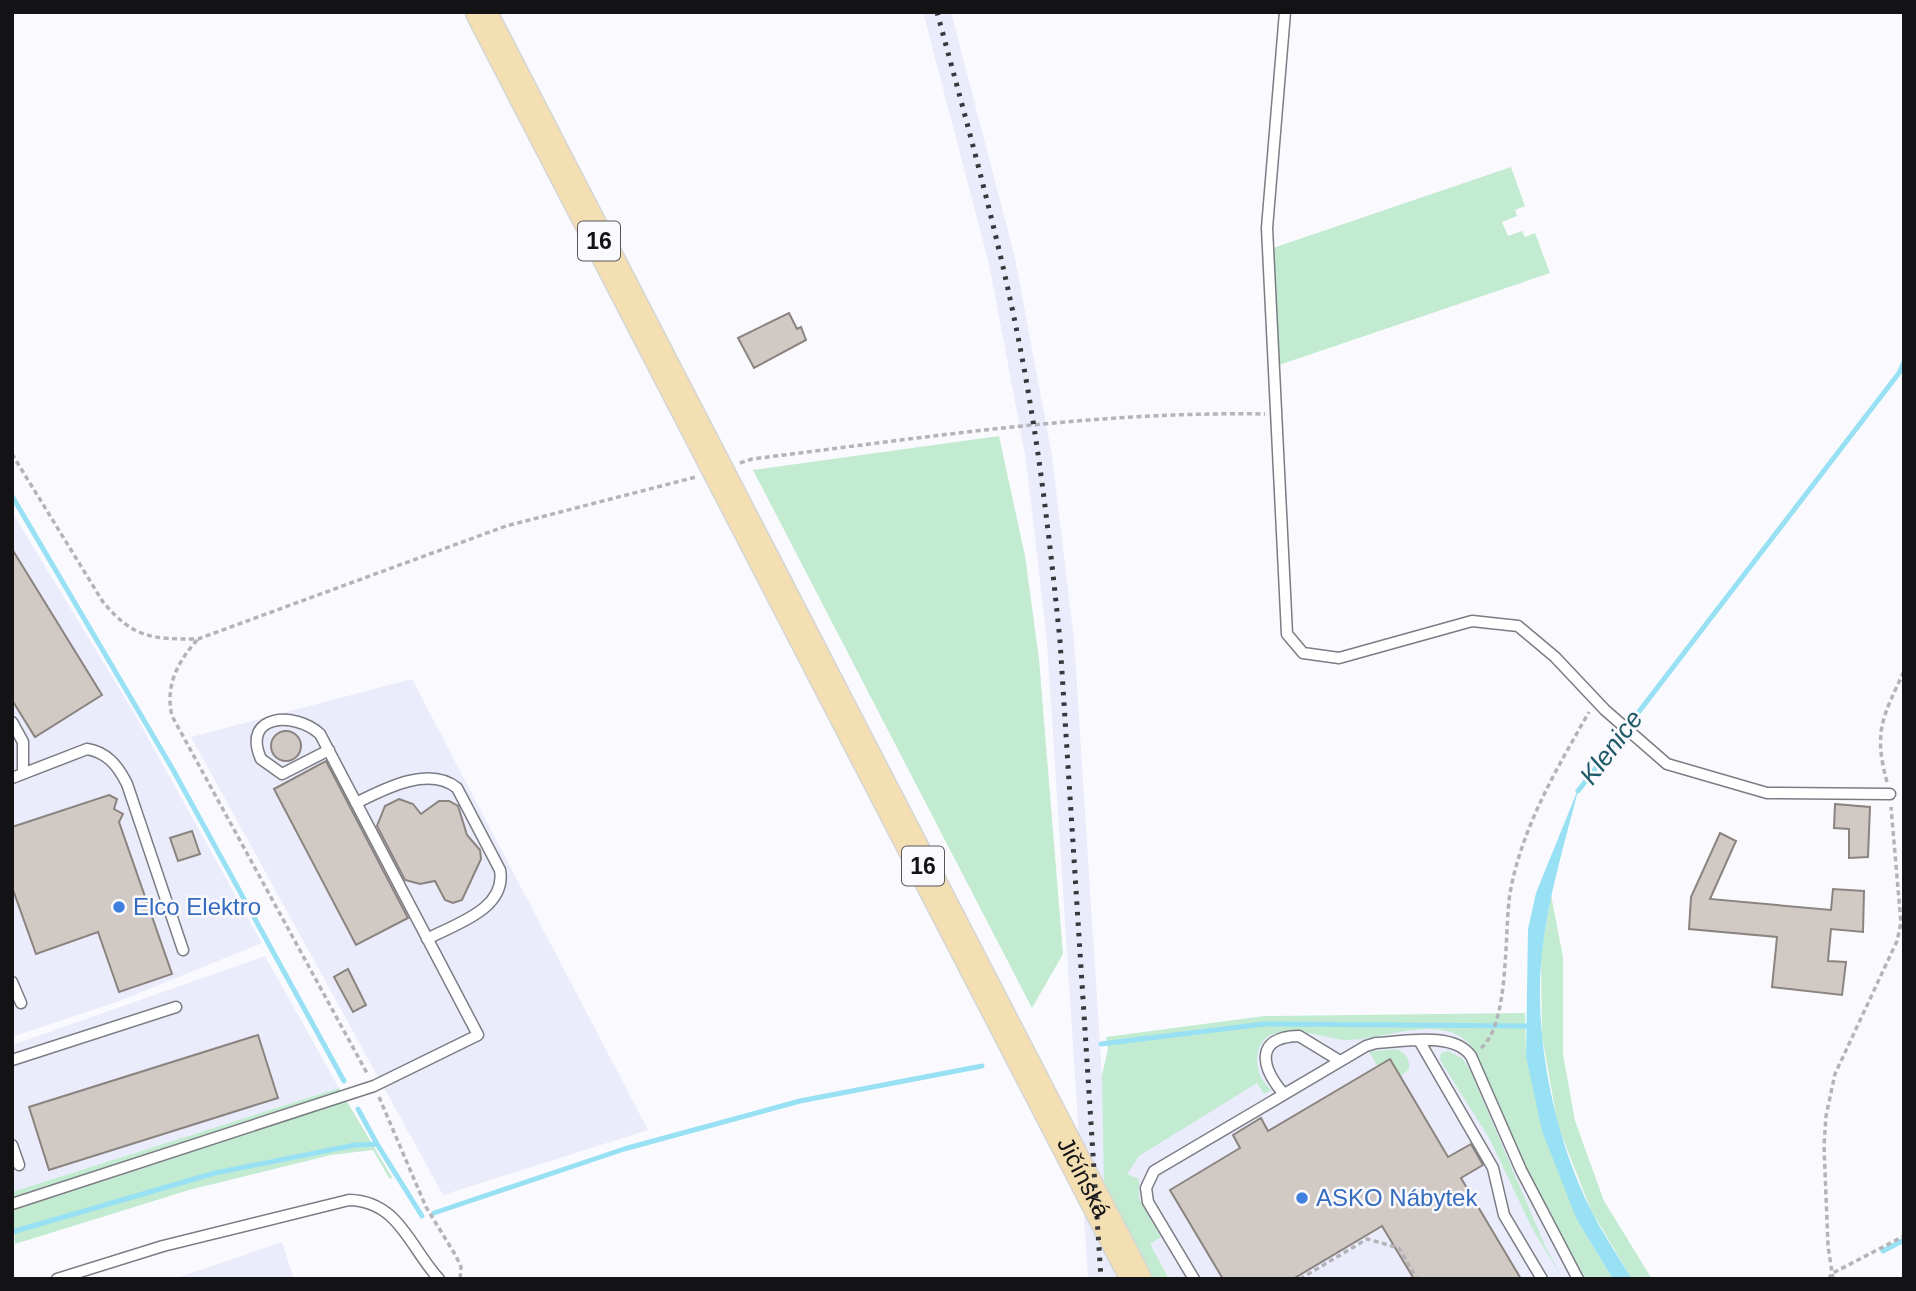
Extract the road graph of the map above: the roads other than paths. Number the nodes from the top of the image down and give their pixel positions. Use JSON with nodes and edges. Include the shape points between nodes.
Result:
{"nodes":[{"id":1,"x":481,"y":12,"type":"edge"},
{"id":2,"x":1285,"y":12,"type":"edge"},
{"id":3,"x":12,"y":722,"type":"edge"},
{"id":4,"x":328,"y":750,"type":"junction"},
{"id":5,"x":23,"y":772,"type":"junction"},
{"id":6,"x":12,"y":778,"type":"edge"},
{"id":7,"x":1890,"y":794,"type":"road end"},
{"id":8,"x":356,"y":803,"type":"junction"},
{"id":9,"x":427,"y":939,"type":"junction"},
{"id":10,"x":183,"y":950,"type":"dead end"},
{"id":11,"x":12,"y":982,"type":"edge"},
{"id":12,"x":20,"y":1003,"type":"dead end"},
{"id":13,"x":176,"y":1007,"type":"dead end"},
{"id":14,"x":1420,"y":1042,"type":"junction"},
{"id":15,"x":12,"y":1060,"type":"edge"},
{"id":16,"x":1340,"y":1061,"type":"junction"},
{"id":17,"x":1283,"y":1093,"type":"junction"},
{"id":18,"x":12,"y":1145,"type":"edge"},
{"id":19,"x":19,"y":1165,"type":"dead end"},
{"id":20,"x":12,"y":1205,"type":"edge"},
{"id":21,"x":57,"y":1279,"type":"edge"},
{"id":22,"x":439,"y":1279,"type":"edge"},
{"id":23,"x":1136,"y":1279,"type":"edge"},
{"id":24,"x":1194,"y":1279,"type":"edge"},
{"id":25,"x":1542,"y":1279,"type":"edge"},
{"id":26,"x":1578,"y":1279,"type":"edge"}],
"edges":[{"from":1,"to":23,"type":"main road","name":"Jičínská","number":"16"},
{"from":2,"to":7,"type":"lane","via":[[1267,228],[1287,634],[1303,653],[1339,658],[1472,621],[1518,626],[1667,764],[1767,793]]},
{"from":3,"to":5,"type":"lane","via":[[23,742]]},
{"from":4,"to":4,"type":"lane","via":[[314,728],[292,719],[267,723],[257,739],[261,759],[282,774]]},
{"from":4,"to":8,"type":"lane"},
{"from":5,"to":6,"type":"lane"},
{"from":5,"to":10,"type":"lane","via":[[87,749],[116,765],[127,784]]},
{"from":8,"to":9,"type":"lane"},
{"from":8,"to":9,"type":"lane","via":[[379,792],[437,778],[457,788],[500,870],[499,890],[486,907]]},
{"from":9,"to":20,"type":"lane","via":[[478,1035],[374,1086]]},
{"from":11,"to":12,"type":"lane"},
{"from":13,"to":15,"type":"lane"},
{"from":14,"to":16,"type":"lane","via":[[1376,1043]]},
{"from":14,"to":25,"type":"lane","via":[[1493,1168],[1504,1215]]},
{"from":14,"to":26,"type":"lane","via":[[1453,1043],[1471,1056],[1521,1170]]},
{"from":16,"to":17,"type":"lane"},
{"from":16,"to":17,"type":"lane","via":[[1299,1036],[1279,1039],[1264,1060],[1269,1076]]},
{"from":17,"to":24,"type":"lane","via":[[1150,1175],[1148,1202]]},
{"from":18,"to":19,"type":"lane"},
{"from":21,"to":22,"type":"lane","via":[[163,1246],[349,1200],[369,1202],[389,1213]]}]}
